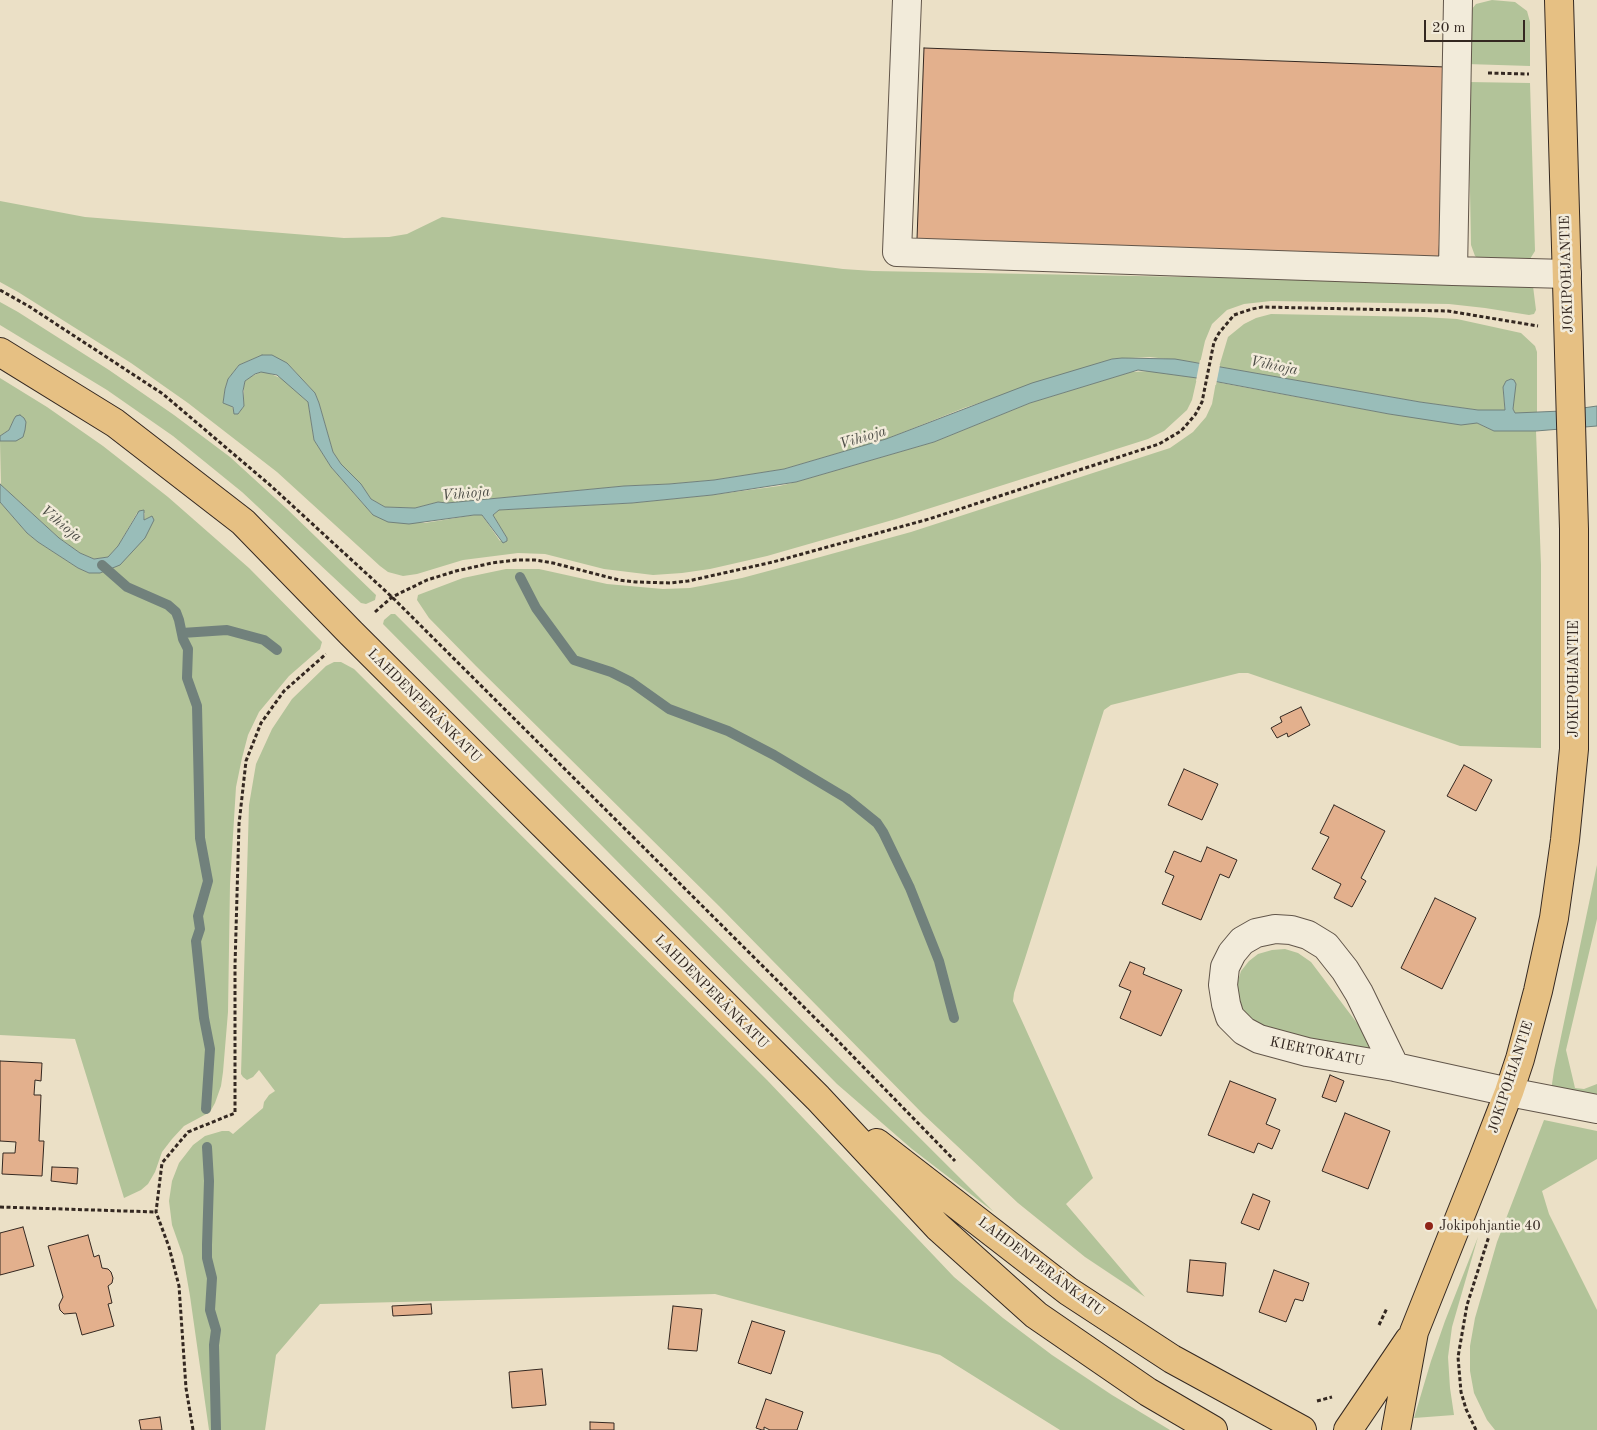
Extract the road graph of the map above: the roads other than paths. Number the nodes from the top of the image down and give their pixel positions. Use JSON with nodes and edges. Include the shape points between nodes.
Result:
{"nodes":[{"id":1,"x":907,"y":0,"type":"edge"},
{"id":2,"x":1458,"y":0,"type":"edge"},
{"id":3,"x":1559,"y":0,"type":"edge"},
{"id":4,"x":1453,"y":271,"type":"junction"},
{"id":5,"x":1567,"y":274,"type":"junction"},
{"id":6,"x":0,"y":352,"type":"edge"},
{"id":7,"x":1395,"y":1067,"type":"junction"},
{"id":8,"x":1509,"y":1092,"type":"junction"},
{"id":9,"x":818,"y":1098,"type":"junction"},
{"id":10,"x":1597,"y":1109,"type":"edge"},
{"id":11,"x":1414,"y":1332,"type":"junction"},
{"id":12,"x":1213,"y":1430,"type":"edge"},
{"id":13,"x":1302,"y":1430,"type":"edge"},
{"id":14,"x":1348,"y":1430,"type":"edge"},
{"id":15,"x":1396,"y":1430,"type":"edge"}],
"edges":[{"from":1,"to":4,"type":"street","via":[[897,252]]},
{"from":2,"to":4,"type":"street"},
{"from":3,"to":5,"type":"main road","name":"JOKIPOHJANTIE"},
{"from":4,"to":5,"type":"street"},
{"from":5,"to":8,"type":"main road","name":"JOKIPOHJANTIE","via":[[1574,529],[1574,749],[1552,928],[1538,992]]},
{"from":6,"to":9,"type":"main road","name":"LAHDENPERÄNKATU","via":[[114,423],[243,522]]},
{"from":7,"to":7,"type":"street","name":"KIERTOKATU","via":[[1307,1052],[1260,1039],[1244,1031],[1230,1017],[1223,985],[1224,967],[1232,953],[1242,941],[1256,933],[1274,929],[1308,935],[1326,946],[1359,993]]},
{"from":7,"to":8,"type":"street","name":"KIERTOKATU"},
{"from":8,"to":10,"type":"street","name":"KIERTOKATU"},
{"from":8,"to":11,"type":"main road","name":"JOKIPOHJANTIE"},
{"from":9,"to":12,"type":"main road","name":"LAHDENPERÄNKATU","via":[[938,1227],[1036,1315],[1148,1392]]},
{"from":9,"to":13,"type":"main road","name":"LAHDENPERÄNKATU","via":[[1068,1291],[1172,1359]]},
{"from":11,"to":14,"type":"main road","name":"JOKIPOHJANTIE"},
{"from":11,"to":15,"type":"main road","name":"JOKIPOHJANTIE"}]}
